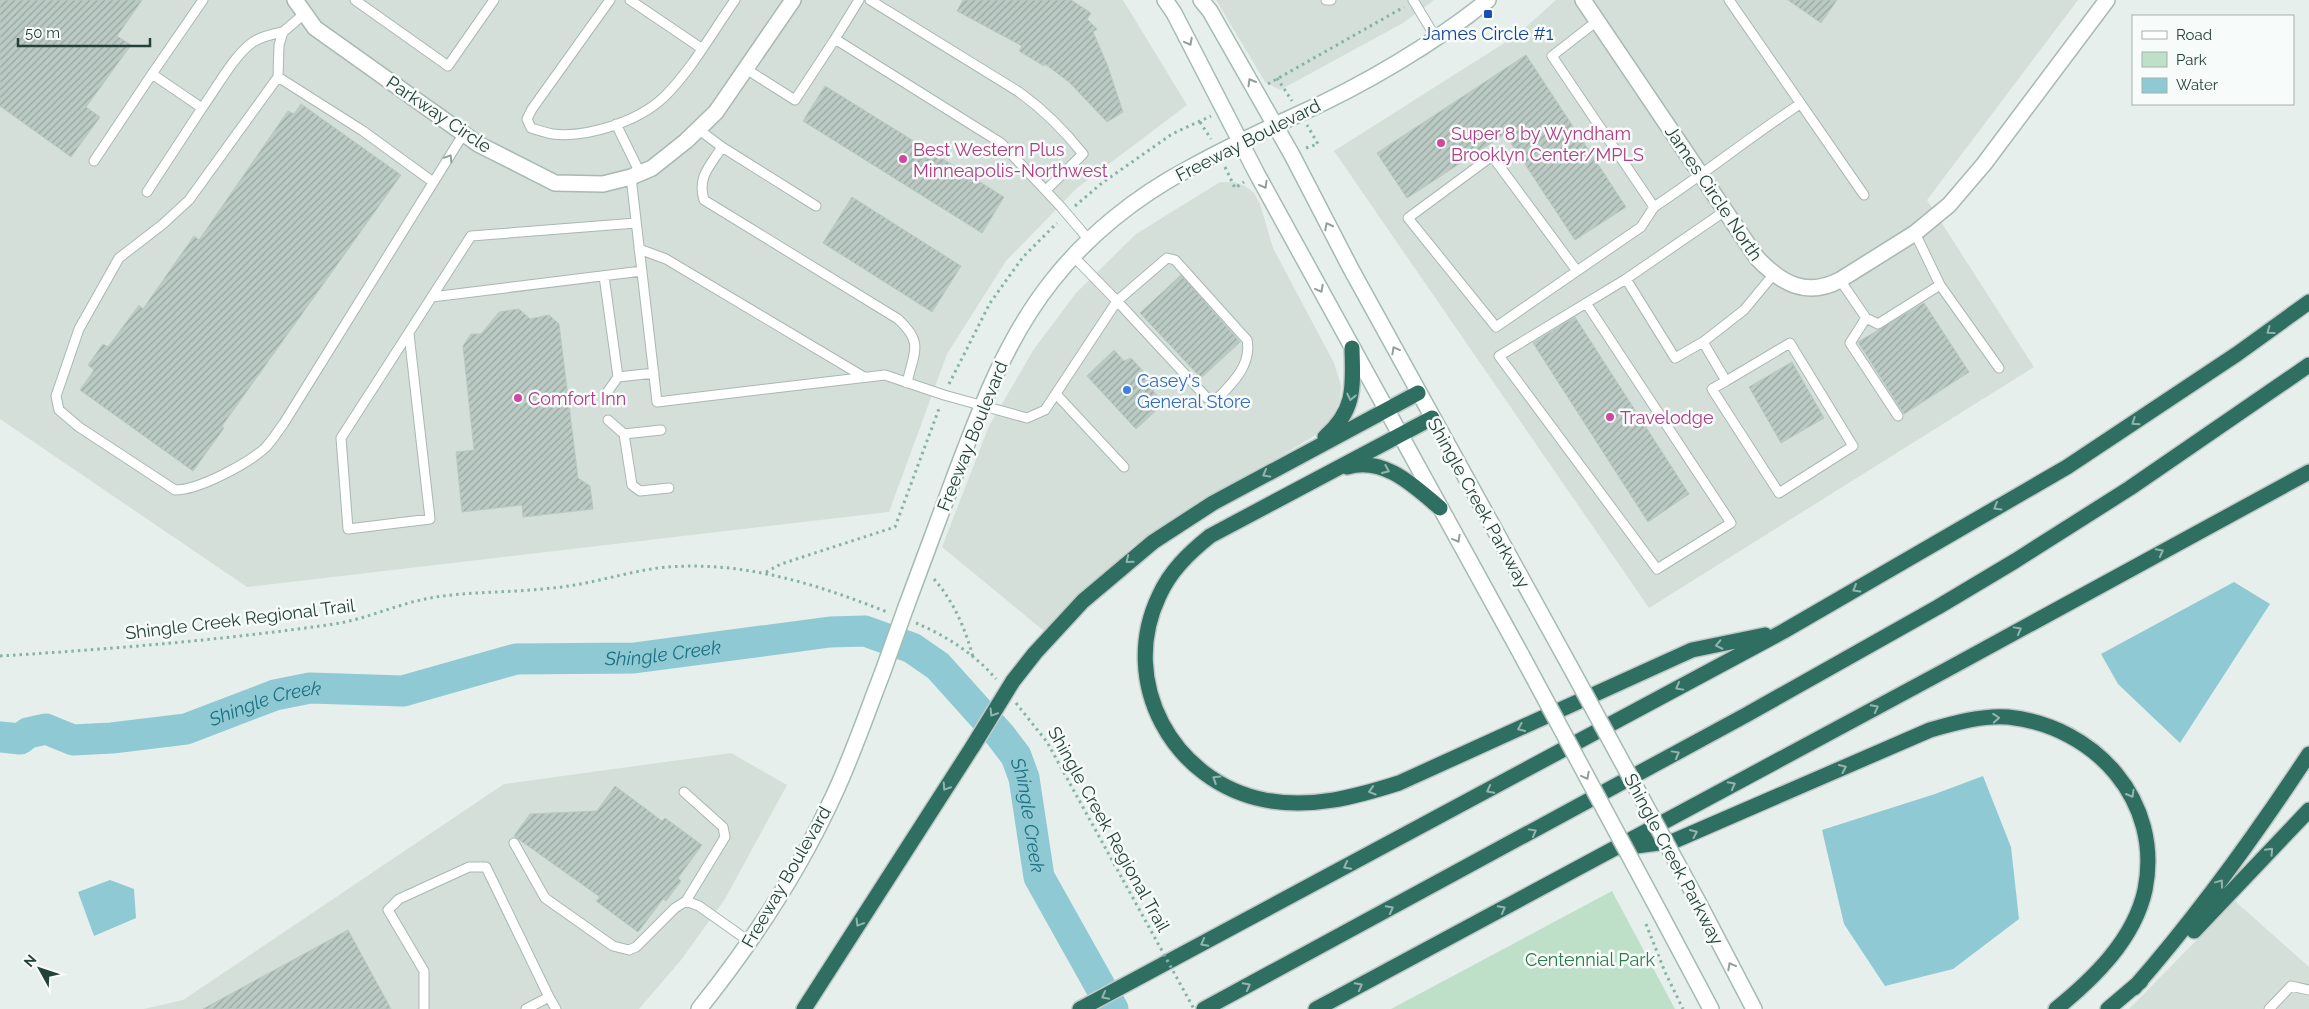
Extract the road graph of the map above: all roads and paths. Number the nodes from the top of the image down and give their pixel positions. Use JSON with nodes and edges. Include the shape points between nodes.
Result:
{"nodes":[{"id":1,"x":203,"y":0,"type":"edge"},
{"id":2,"x":295,"y":0,"type":"edge"},
{"id":3,"x":355,"y":0,"type":"edge"},
{"id":4,"x":494,"y":0,"type":"edge"},
{"id":5,"x":610,"y":0,"type":"edge"},
{"id":6,"x":630,"y":0,"type":"edge"},
{"id":7,"x":734,"y":0,"type":"edge"},
{"id":8,"x":793,"y":0,"type":"edge"},
{"id":9,"x":859,"y":0,"type":"edge"},
{"id":10,"x":870,"y":0,"type":"edge"},
{"id":11,"x":1165,"y":0,"type":"edge"},
{"id":12,"x":1201,"y":0,"type":"edge"},
{"id":13,"x":1326,"y":0,"type":"edge"},
{"id":14,"x":1331,"y":0,"type":"edge"},
{"id":15,"x":1414,"y":0,"type":"edge"},
{"id":16,"x":1488,"y":0,"type":"edge"},
{"id":17,"x":1583,"y":0,"type":"edge"},
{"id":18,"x":1729,"y":0,"type":"edge"},
{"id":19,"x":2107,"y":0,"type":"edge"},
{"id":20,"x":304,"y":14,"type":"junction"},
{"id":21,"x":1597,"y":21,"type":"junction"},
{"id":22,"x":283,"y":32,"type":"junction"},
{"id":23,"x":1436,"y":38,"type":"junction"},
{"id":24,"x":835,"y":39,"type":"junction"},
{"id":25,"x":701,"y":48,"type":"junction"},
{"id":26,"x":746,"y":69,"type":"junction"},
{"id":27,"x":152,"y":74,"type":"junction"},
{"id":28,"x":278,"y":77,"type":"junction"},
{"id":29,"x":1800,"y":104,"type":"junction"},
{"id":30,"x":202,"y":108,"type":"junction"},
{"id":31,"x":616,"y":124,"type":"junction"},
{"id":32,"x":1274,"y":125,"type":"junction"},
{"id":33,"x":698,"y":129,"type":"junction"},
{"id":34,"x":464,"y":133,"type":"junction"},
{"id":35,"x":1241,"y":142,"type":"junction"},
{"id":36,"x":1318,"y":144,"type":"dead end"},
{"id":37,"x":722,"y":147,"type":"junction"},
{"id":38,"x":1292,"y":155,"type":"junction"},
{"id":39,"x":94,"y":160,"type":"dead end"},
{"id":40,"x":1257,"y":174,"type":"junction"},
{"id":41,"x":636,"y":175,"type":"junction"},
{"id":42,"x":1702,"y":175,"type":"junction"},
{"id":43,"x":433,"y":182,"type":"junction"},
{"id":44,"x":1235,"y":188,"type":"dead end"},
{"id":45,"x":1046,"y":190,"type":"junction"},
{"id":46,"x":147,"y":192,"type":"dead end"},
{"id":47,"x":1864,"y":195,"type":"dead end"},
{"id":48,"x":816,"y":206,"type":"dead end"},
{"id":49,"x":1654,"y":207,"type":"junction"},
{"id":50,"x":1725,"y":211,"type":"junction"},
{"id":51,"x":636,"y":223,"type":"junction"},
{"id":52,"x":1915,"y":233,"type":"junction"},
{"id":53,"x":1089,"y":240,"type":"junction"},
{"id":54,"x":639,"y":249,"type":"junction"},
{"id":55,"x":1073,"y":256,"type":"junction"},
{"id":56,"x":642,"y":271,"type":"junction"},
{"id":57,"x":1577,"y":271,"type":"junction"},
{"id":58,"x":1773,"y":275,"type":"junction"},
{"id":59,"x":604,"y":276,"type":"junction"},
{"id":60,"x":1626,"y":279,"type":"junction"},
{"id":61,"x":1840,"y":280,"type":"junction"},
{"id":62,"x":1940,"y":285,"type":"junction"},
{"id":63,"x":432,"y":297,"type":"junction"},
{"id":64,"x":1117,"y":301,"type":"junction"},
{"id":65,"x":2309,"y":302,"type":"edge"},
{"id":66,"x":1586,"y":303,"type":"junction"},
{"id":67,"x":1866,"y":318,"type":"junction"},
{"id":68,"x":408,"y":334,"type":"junction"},
{"id":69,"x":1703,"y":342,"type":"junction"},
{"id":70,"x":1352,"y":348,"type":"junction"},
{"id":71,"x":2309,"y":365,"type":"edge"},
{"id":72,"x":1999,"y":368,"type":"dead end"},
{"id":73,"x":654,"y":373,"type":"junction"},
{"id":74,"x":618,"y":377,"type":"junction"},
{"id":75,"x":864,"y":377,"type":"junction"},
{"id":76,"x":1726,"y":381,"type":"junction"},
{"id":77,"x":907,"y":382,"type":"junction"},
{"id":78,"x":1418,"y":393,"type":"junction"},
{"id":79,"x":606,"y":394,"type":"dead end"},
{"id":80,"x":1056,"y":394,"type":"junction"},
{"id":81,"x":981,"y":405,"type":"junction"},
{"id":82,"x":1387,"y":410,"type":"junction"},
{"id":83,"x":1898,"y":416,"type":"dead end"},
{"id":84,"x":1432,"y":418,"type":"junction"},
{"id":85,"x":608,"y":420,"type":"dead end"},
{"id":86,"x":661,"y":430,"type":"dead end"},
{"id":87,"x":624,"y":434,"type":"junction"},
{"id":88,"x":1400,"y":435,"type":"junction"},
{"id":89,"x":1309,"y":451,"type":"junction"},
{"id":90,"x":1124,"y":467,"type":"dead end"},
{"id":91,"x":2309,"y":472,"type":"edge"},
{"id":92,"x":1322,"y":475,"type":"junction"},
{"id":93,"x":669,"y":488,"type":"dead end"},
{"id":94,"x":1440,"y":508,"type":"junction"},
{"id":95,"x":896,"y":528,"type":"dead end"},
{"id":96,"x":766,"y":572,"type":"junction"},
{"id":97,"x":940,"y":586,"type":"dead end"},
{"id":98,"x":900,"y":611,"type":"junction"},
{"id":99,"x":912,"y":622,"type":"dead end"},
{"id":100,"x":1784,"y":631,"type":"junction"},
{"id":101,"x":0,"y":656,"type":"edge"},
{"id":102,"x":973,"y":658,"type":"junction"},
{"id":103,"x":1006,"y":682,"type":"junction"},
{"id":104,"x":1011,"y":697,"type":"dead end"},
{"id":105,"x":2309,"y":754,"type":"edge"},
{"id":106,"x":684,"y":792,"type":"dead end"},
{"id":107,"x":2309,"y":810,"type":"edge"},
{"id":108,"x":514,"y":843,"type":"dead end"},
{"id":109,"x":1612,"y":850,"type":"junction"},
{"id":110,"x":686,"y":902,"type":"junction"},
{"id":111,"x":1646,"y":924,"type":"dead end"},
{"id":112,"x":750,"y":942,"type":"junction"},
{"id":113,"x":2134,"y":988,"type":"junction"},
{"id":114,"x":2309,"y":990,"type":"edge"},
{"id":115,"x":549,"y":997,"type":"junction"},
{"id":116,"x":424,"y":1009,"type":"edge"},
{"id":117,"x":526,"y":1009,"type":"edge"},
{"id":118,"x":556,"y":1009,"type":"edge"},
{"id":119,"x":699,"y":1009,"type":"edge"},
{"id":120,"x":804,"y":1009,"type":"edge"},
{"id":121,"x":1080,"y":1009,"type":"edge"},
{"id":122,"x":1194,"y":1009,"type":"edge"},
{"id":123,"x":1204,"y":1009,"type":"edge"},
{"id":124,"x":1316,"y":1009,"type":"edge"},
{"id":125,"x":1683,"y":1009,"type":"edge"},
{"id":126,"x":1711,"y":1009,"type":"edge"},
{"id":127,"x":1754,"y":1009,"type":"edge"},
{"id":128,"x":2056,"y":1009,"type":"edge"},
{"id":129,"x":2108,"y":1009,"type":"edge"},
{"id":130,"x":2269,"y":1009,"type":"edge"}],
"edges":[{"from":1,"to":27,"type":"lane"},
{"from":2,"to":20,"type":"street","name":"Parkway Circle"},
{"from":3,"to":4,"type":"lane","via":[[448,66]]},
{"from":5,"to":31,"type":"lane","via":[[526,119],[531,128],[554,134],[602,130]]},
{"from":6,"to":25,"type":"lane"},
{"from":7,"to":25,"type":"lane"},
{"from":8,"to":26,"type":"street","name":"Parkway Circle"},
{"from":9,"to":24,"type":"lane"},
{"from":10,"to":45,"type":"lane","via":[[1020,92],[1064,130],[1083,154]]},
{"from":11,"to":35,"type":"street","name":"Shingle Creek Parkway","one_way":true},
{"from":32,"to":12,"type":"street","name":"Shingle Creek Parkway","one_way":true},
{"from":13,"to":14,"type":"lane"},
{"from":15,"to":23,"type":"lane"},
{"from":16,"to":23,"type":"street","name":"Freeway Boulevard"},
{"from":17,"to":21,"type":"street","name":"James Circle North"},
{"from":18,"to":29,"type":"lane"},
{"from":19,"to":52,"type":"street","name":"James Circle North","via":[[1984,164],[1949,205]]},
{"from":20,"to":22,"type":"lane"},
{"from":20,"to":34,"type":"street","name":"Parkway Circle","via":[[315,28]]},
{"from":21,"to":42,"type":"street","name":"James Circle North"},
{"from":21,"to":49,"type":"lane","via":[[1552,56]]},
{"from":22,"to":28,"type":"lane","via":[[279,45]]},
{"from":22,"to":30,"type":"lane","via":[[261,38],[243,51]]},
{"from":23,"to":32,"type":"street","name":"Freeway Boulevard","via":[[1374,75]]},
{"from":24,"to":26,"type":"lane","via":[[795,100]]},
{"from":24,"to":45,"type":"lane","via":[[1001,143]]},
{"from":25,"to":31,"type":"lane","via":[[664,97]]},
{"from":26,"to":33,"type":"street","name":"Parkway Circle","via":[[716,112]]},
{"from":27,"to":30,"type":"lane"},
{"from":27,"to":39,"type":"lane"},
{"from":28,"to":43,"type":"lane","via":[[363,131]]},
{"from":28,"to":43,"type":"lane","via":[[189,200],[118,258],[79,329],[56,396],[59,410],[96,438],[175,490],[203,484],[265,448],[284,423]]},
{"from":29,"to":42,"type":"lane"},
{"from":29,"to":47,"type":"lane"},
{"from":30,"to":46,"type":"lane"},
{"from":31,"to":41,"type":"lane"},
{"from":32,"to":35,"type":"street","name":"Freeway Boulevard"},
{"from":32,"to":38,"type":"street","name":"Shingle Creek Parkway"},
{"from":33,"to":37,"type":"lane"},
{"from":33,"to":41,"type":"street","name":"Parkway Circle","via":[[652,168]]},
{"from":34,"to":41,"type":"street","name":"Parkway Circle","via":[[478,144],[555,183],[603,184]]},
{"from":43,"to":34,"type":"lane","one_way":true},
{"from":35,"to":40,"type":"street","name":"Shingle Creek Parkway"},
{"from":35,"to":53,"type":"street","name":"Freeway Boulevard","via":[[1179,174],[1119,214]]},
{"from":36,"to":38,"type":"path"},
{"from":37,"to":48,"type":"lane"},
{"from":37,"to":77,"type":"lane","via":[[704,176],[700,188],[704,200],[898,319],[916,341]]},
{"from":78,"to":38,"type":"street","name":"Shingle Creek Parkway","one_way":true},
{"from":40,"to":44,"type":"path"},
{"from":40,"to":70,"type":"street","name":"Shingle Creek Parkway","one_way":true},
{"from":41,"to":51,"type":"lane"},
{"from":42,"to":49,"type":"lane"},
{"from":42,"to":50,"type":"street","name":"James Circle North"},
{"from":45,"to":53,"type":"lane"},
{"from":49,"to":57,"type":"lane","via":[[1641,227]]},
{"from":50,"to":58,"type":"street","name":"James Circle North","via":[[1757,258]]},
{"from":50,"to":60,"type":"lane"},
{"from":51,"to":54,"type":"lane"},
{"from":51,"to":63,"type":"lane","via":[[471,236]]},
{"from":52,"to":61,"type":"street","name":"James Circle North"},
{"from":52,"to":62,"type":"lane"},
{"from":53,"to":55,"type":"street","name":"Freeway Boulevard"},
{"from":54,"to":56,"type":"lane"},
{"from":54,"to":75,"type":"lane","via":[[666,259]]},
{"from":55,"to":64,"type":"lane"},
{"from":55,"to":81,"type":"street","name":"Freeway Boulevard","via":[[1033,306]]},
{"from":56,"to":59,"type":"lane"},
{"from":56,"to":73,"type":"lane"},
{"from":57,"to":57,"type":"lane","via":[[1492,156],[1408,218],[1496,327]]},
{"from":58,"to":61,"type":"street","name":"James Circle North","via":[[1791,285],[1807,288],[1828,286]]},
{"from":58,"to":69,"type":"lane","via":[[1744,310]]},
{"from":59,"to":63,"type":"lane"},
{"from":59,"to":74,"type":"lane"},
{"from":60,"to":66,"type":"lane"},
{"from":60,"to":69,"type":"lane","via":[[1675,358]]},
{"from":61,"to":67,"type":"lane"},
{"from":62,"to":67,"type":"lane","via":[[1878,324]]},
{"from":62,"to":72,"type":"lane"},
{"from":63,"to":68,"type":"lane"},
{"from":64,"to":64,"type":"lane","via":[[1167,258],[1175,260],[1247,340],[1249,349],[1239,377],[1217,398],[1207,398]]},
{"from":64,"to":80,"type":"lane"},
{"from":65,"to":100,"type":"highway","one_way":true,"via":[[2237,354],[2067,466]]},
{"from":66,"to":66,"type":"lane","via":[[1500,356],[1656,569],[1730,523]]},
{"from":67,"to":83,"type":"lane","via":[[1850,343]]},
{"from":68,"to":68,"type":"lane","via":[[341,438],[348,529],[430,519]]},
{"from":69,"to":76,"type":"lane"},
{"from":70,"to":82,"type":"street","name":"Shingle Creek Parkway"},
{"from":70,"to":89,"type":"highway","one_way":true,"via":[[1353,386],[1348,410],[1335,428]]},
{"from":123,"to":71,"type":"highway","one_way":true,"via":[[1746,716],[1945,603],[2130,488]]},
{"from":73,"to":74,"type":"lane"},
{"from":73,"to":75,"type":"lane","via":[[658,402]]},
{"from":74,"to":79,"type":"lane"},
{"from":75,"to":77,"type":"lane","via":[[885,375]]},
{"from":76,"to":76,"type":"lane","via":[[1790,343],[1853,446],[1779,493],[1712,389]]},
{"from":77,"to":81,"type":"lane"},
{"from":78,"to":82,"type":"highway"},
{"from":78,"to":84,"type":"street","name":"Shingle Creek Parkway"},
{"from":80,"to":81,"type":"lane","via":[[1045,410],[1027,418]]},
{"from":80,"to":90,"type":"lane"},
{"from":81,"to":98,"type":"street","name":"Freeway Boulevard"},
{"from":82,"to":88,"type":"street","name":"Shingle Creek Parkway"},
{"from":82,"to":89,"type":"highway"},
{"from":84,"to":88,"type":"highway"},
{"from":127,"to":84,"type":"street","name":"Shingle Creek Parkway","one_way":true,"bridge":true},
{"from":85,"to":87,"type":"lane"},
{"from":86,"to":87,"type":"lane"},
{"from":87,"to":93,"type":"lane","via":[[632,485],[640,491]]},
{"from":88,"to":92,"type":"highway"},
{"from":88,"to":94,"type":"street","name":"Shingle Creek Parkway"},
{"from":89,"to":103,"type":"highway","one_way":true,"via":[[1213,503],[1139,552],[1072,612]]},
{"from":109,"to":91,"type":"highway","one_way":true},
{"from":92,"to":94,"type":"highway","one_way":true,"via":[[1353,465],[1376,466],[1412,484]]},
{"from":100,"to":92,"type":"highway","one_way":true,"via":[[1692,650],[1399,783],[1365,794],[1299,804],[1243,794],[1192,762],[1158,719],[1147,684],[1147,630],[1167,580],[1191,552],[1219,531]]},
{"from":94,"to":126,"type":"street","name":"Shingle Creek Parkway","one_way":true,"bridge":true},
{"from":95,"to":96,"type":"path","via":[[781,564]]},
{"from":96,"to":98,"type":"path","name":"Shingle Creek Regional Trail"},
{"from":96,"to":101,"type":"path","name":"Shingle Creek Regional Trail","via":[[713,566],[658,568],[554,588],[431,598],[351,621],[283,631],[142,646]]},
{"from":97,"to":102,"type":"path","via":[[962,624]]},
{"from":98,"to":112,"type":"street","name":"Freeway Boulevard","bridge":true,"via":[[882,674],[834,796],[808,848]]},
{"from":99,"to":102,"type":"path","via":[[930,629]]},
{"from":100,"to":121,"type":"highway","one_way":true},
{"from":102,"to":103,"type":"path"},
{"from":103,"to":120,"type":"highway","one_way":true,"bridge":true,"via":[[973,746]]},
{"from":104,"to":122,"type":"path","name":"Shingle Creek Regional Trail","bridge":true,"via":[[1047,742]]},
{"from":113,"to":105,"type":"highway","one_way":true,"via":[[2230,870]]},
{"from":106,"to":110,"type":"lane","via":[[723,827],[725,838]]},
{"from":113,"to":107,"type":"highway","one_way":true,"via":[[2179,947]]},
{"from":108,"to":110,"type":"lane","via":[[545,898],[613,946],[629,950],[636,947],[675,908]]},
{"from":124,"to":109,"type":"highway","one_way":true},
{"from":109,"to":128,"type":"highway","one_way":true,"via":[[1674,842],[1930,730],[2006,717],[2049,726],[2091,749],[2125,784],[2141,818],[2147,851],[2145,891],[2132,924],[2098,972]]},
{"from":110,"to":112,"type":"lane","via":[[699,906]]},
{"from":111,"to":125,"type":"path"},
{"from":112,"to":119,"type":"street","name":"Freeway Boulevard"},
{"from":113,"to":129,"type":"highway"},
{"from":114,"to":130,"type":"lane","via":[[2291,986]]},
{"from":115,"to":116,"type":"lane","via":[[486,867],[469,867],[399,899],[388,910],[424,971]]},
{"from":115,"to":117,"type":"lane"},
{"from":115,"to":118,"type":"lane"}]}
